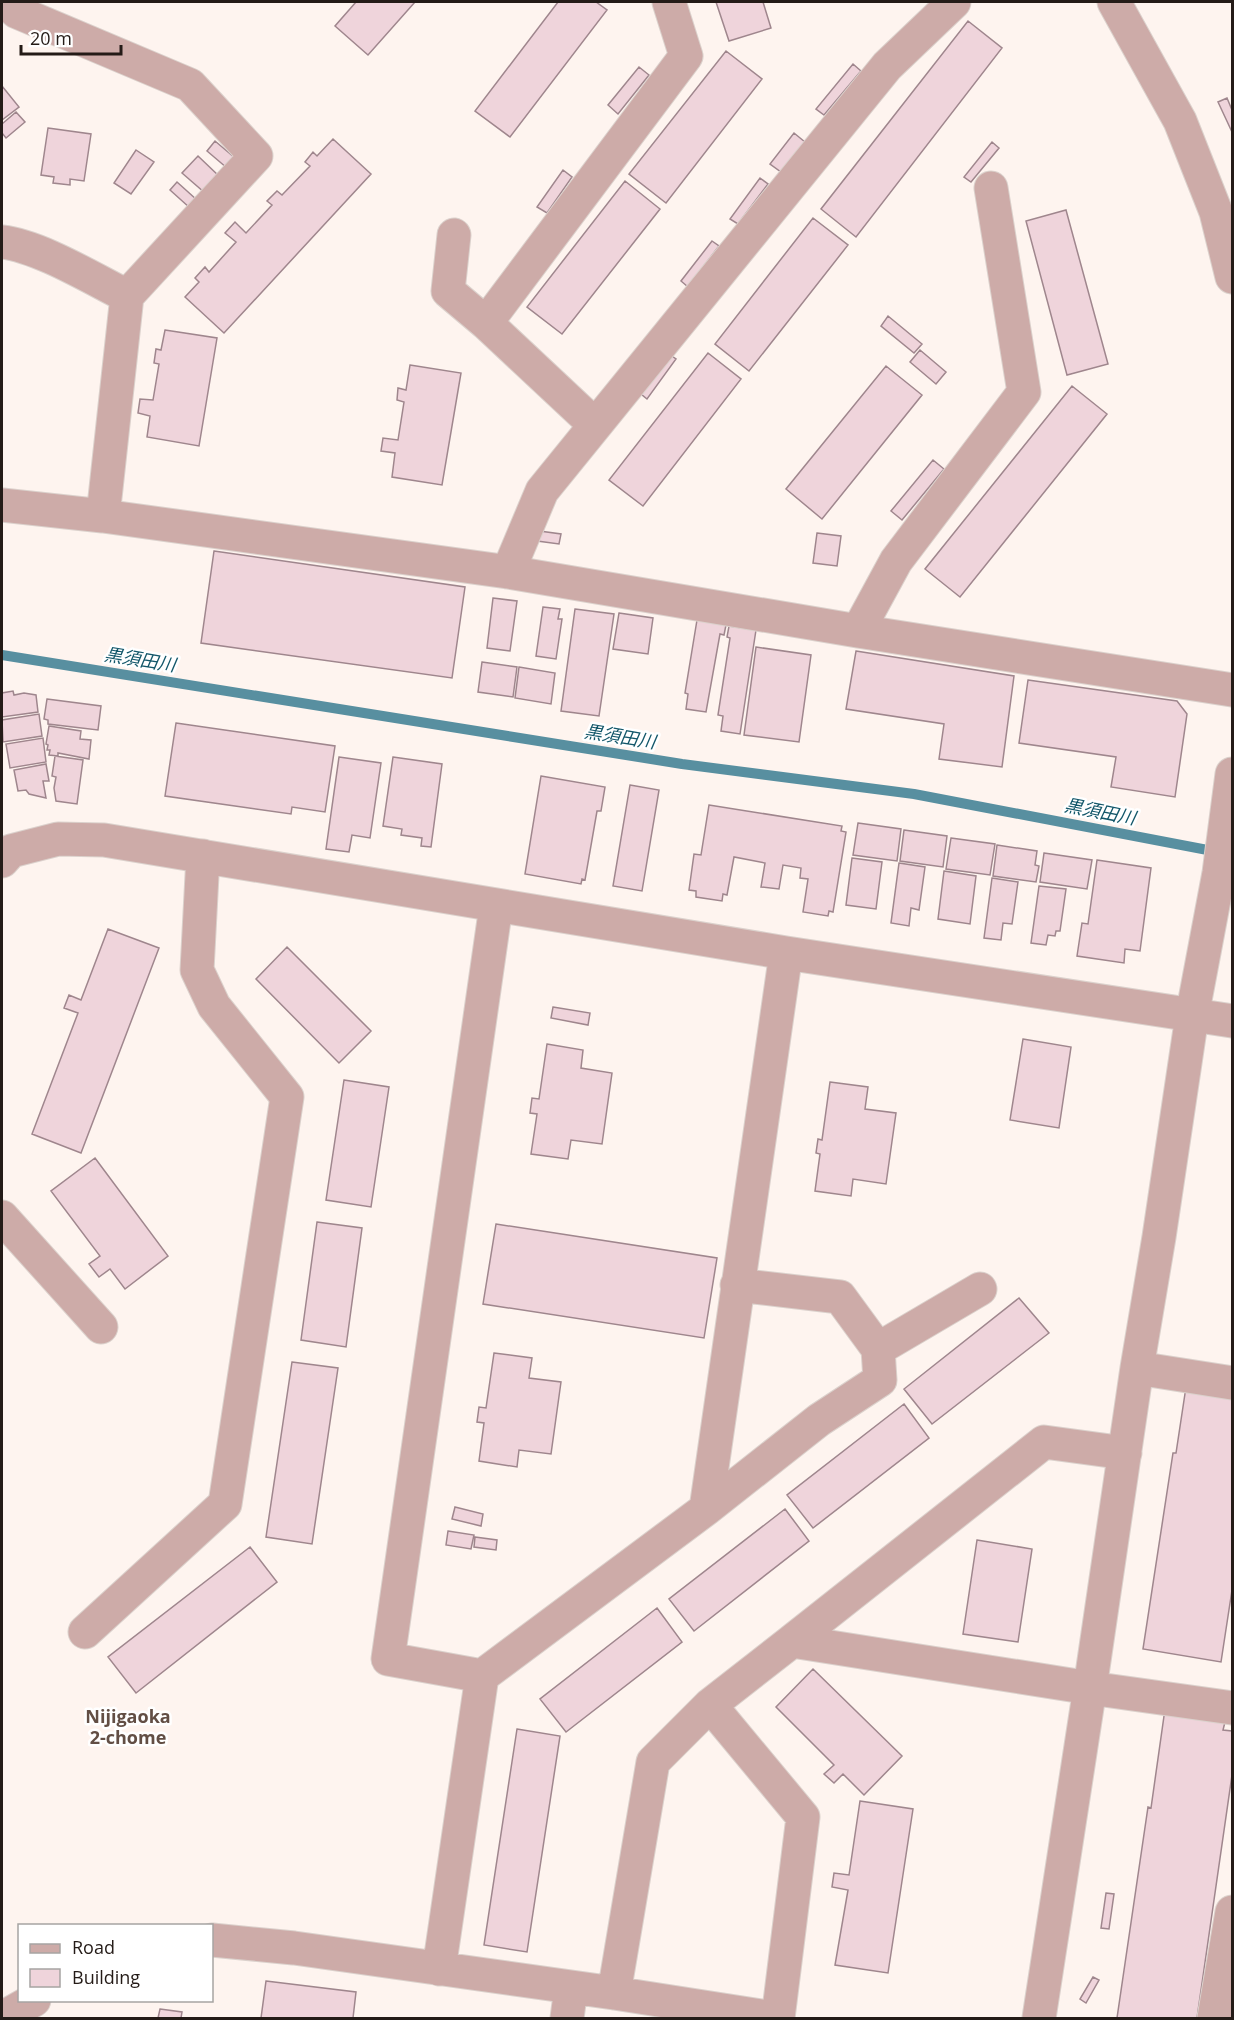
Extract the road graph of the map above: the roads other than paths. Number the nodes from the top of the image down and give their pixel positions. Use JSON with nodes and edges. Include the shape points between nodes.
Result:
{"nodes":[{"id":1,"x":5,"y":2,"type":"edge"},
{"id":2,"x":669,"y":2,"type":"edge"},
{"id":3,"x":954,"y":2,"type":"edge"},
{"id":4,"x":1113,"y":2,"type":"edge"},
{"id":5,"x":991,"y":188,"type":"dead end"},
{"id":6,"x":454,"y":235,"type":"dead end"},
{"id":7,"x":2,"y":242,"type":"edge"},
{"id":8,"x":1233,"y":277,"type":"edge"},
{"id":9,"x":127,"y":296,"type":"junction"},
{"id":10,"x":486,"y":323,"type":"junction"},
{"id":11,"x":595,"y":425,"type":"junction"},
{"id":12,"x":2,"y":505,"type":"edge"},
{"id":13,"x":103,"y":516,"type":"junction"},
{"id":14,"x":508,"y":572,"type":"junction"},
{"id":15,"x":858,"y":631,"type":"junction"},
{"id":16,"x":1233,"y":690,"type":"edge"},
{"id":17,"x":1233,"y":774,"type":"edge"},
{"id":18,"x":5,"y":845,"type":"edge"},
{"id":19,"x":203,"y":856,"type":"junction"},
{"id":20,"x":496,"y":906,"type":"junction"},
{"id":21,"x":786,"y":953,"type":"junction"},
{"id":22,"x":1192,"y":1016,"type":"junction"},
{"id":23,"x":1233,"y":1021,"type":"edge"},
{"id":24,"x":2,"y":1217,"type":"edge"},
{"id":25,"x":737,"y":1286,"type":"junction"},
{"id":26,"x":980,"y":1289,"type":"dead end"},
{"id":27,"x":100,"y":1327,"type":"dead end"},
{"id":28,"x":878,"y":1349,"type":"junction"},
{"id":29,"x":1137,"y":1368,"type":"junction"},
{"id":30,"x":1233,"y":1383,"type":"edge"},
{"id":31,"x":1125,"y":1453,"type":"junction"},
{"id":32,"x":706,"y":1509,"type":"junction"},
{"id":33,"x":85,"y":1632,"type":"dead end"},
{"id":34,"x":792,"y":1641,"type":"junction"},
{"id":35,"x":482,"y":1676,"type":"junction"},
{"id":36,"x":1090,"y":1688,"type":"junction"},
{"id":37,"x":710,"y":1705,"type":"junction"},
{"id":38,"x":1233,"y":1708,"type":"edge"},
{"id":39,"x":1233,"y":1911,"type":"edge"},
{"id":40,"x":213,"y":1940,"type":"edge"},
{"id":41,"x":439,"y":1969,"type":"junction"},
{"id":42,"x":614,"y":1994,"type":"junction"},
{"id":43,"x":32,"y":2002,"type":"edge"},
{"id":44,"x":569,"y":2003,"type":"edge"},
{"id":45,"x":2,"y":2019,"type":"edge"},
{"id":46,"x":776,"y":2019,"type":"edge"},
{"id":47,"x":1039,"y":2019,"type":"edge"},
{"id":48,"x":1214,"y":2019,"type":"edge"}],
"edges":[{"from":1,"to":9,"type":"street","via":[[17,12],[189,85],[256,156]]},
{"from":2,"to":10,"type":"street","via":[[686,56]]},
{"from":3,"to":11,"type":"street","via":[[887,66]]},
{"from":4,"to":8,"type":"street","via":[[1180,121],[1216,212]]},
{"from":5,"to":15,"type":"street","via":[[1024,392],[896,561]]},
{"from":6,"to":10,"type":"street","via":[[448,291]]},
{"from":7,"to":9,"type":"street","via":[[15,243]]},
{"from":9,"to":13,"type":"street"},
{"from":10,"to":11,"type":"street"},
{"from":11,"to":14,"type":"street","via":[[542,491]]},
{"from":12,"to":13,"type":"street"},
{"from":13,"to":14,"type":"street"},
{"from":14,"to":15,"type":"street"},
{"from":15,"to":16,"type":"street"},
{"from":17,"to":22,"type":"street"},
{"from":18,"to":19,"type":"street","via":[[58,839],[104,840]]},
{"from":19,"to":20,"type":"street"},
{"from":19,"to":33,"type":"street","via":[[197,970],[214,1006],[288,1096],[225,1504]]},
{"from":20,"to":21,"type":"street"},
{"from":20,"to":35,"type":"street","via":[[387,1659]]},
{"from":21,"to":22,"type":"street"},
{"from":21,"to":25,"type":"street"},
{"from":22,"to":23,"type":"street"},
{"from":22,"to":29,"type":"street"},
{"from":24,"to":27,"type":"street"},
{"from":25,"to":28,"type":"street","via":[[840,1297]]},
{"from":25,"to":32,"type":"street"},
{"from":26,"to":28,"type":"street"},
{"from":28,"to":32,"type":"street","via":[[880,1380],[819,1420]]},
{"from":29,"to":30,"type":"street"},
{"from":29,"to":31,"type":"street"},
{"from":31,"to":34,"type":"street","via":[[1044,1442]]},
{"from":31,"to":36,"type":"street"},
{"from":32,"to":35,"type":"street"},
{"from":34,"to":36,"type":"street"},
{"from":34,"to":37,"type":"street"},
{"from":35,"to":41,"type":"street"},
{"from":36,"to":38,"type":"street"},
{"from":36,"to":47,"type":"street"},
{"from":37,"to":42,"type":"street","via":[[654,1762]]},
{"from":37,"to":46,"type":"street","via":[[803,1817]]},
{"from":39,"to":48,"type":"street"},
{"from":40,"to":41,"type":"street"},
{"from":41,"to":44,"type":"street"},
{"from":42,"to":44,"type":"street"},
{"from":42,"to":46,"type":"street"},
{"from":43,"to":45,"type":"street"}]}
